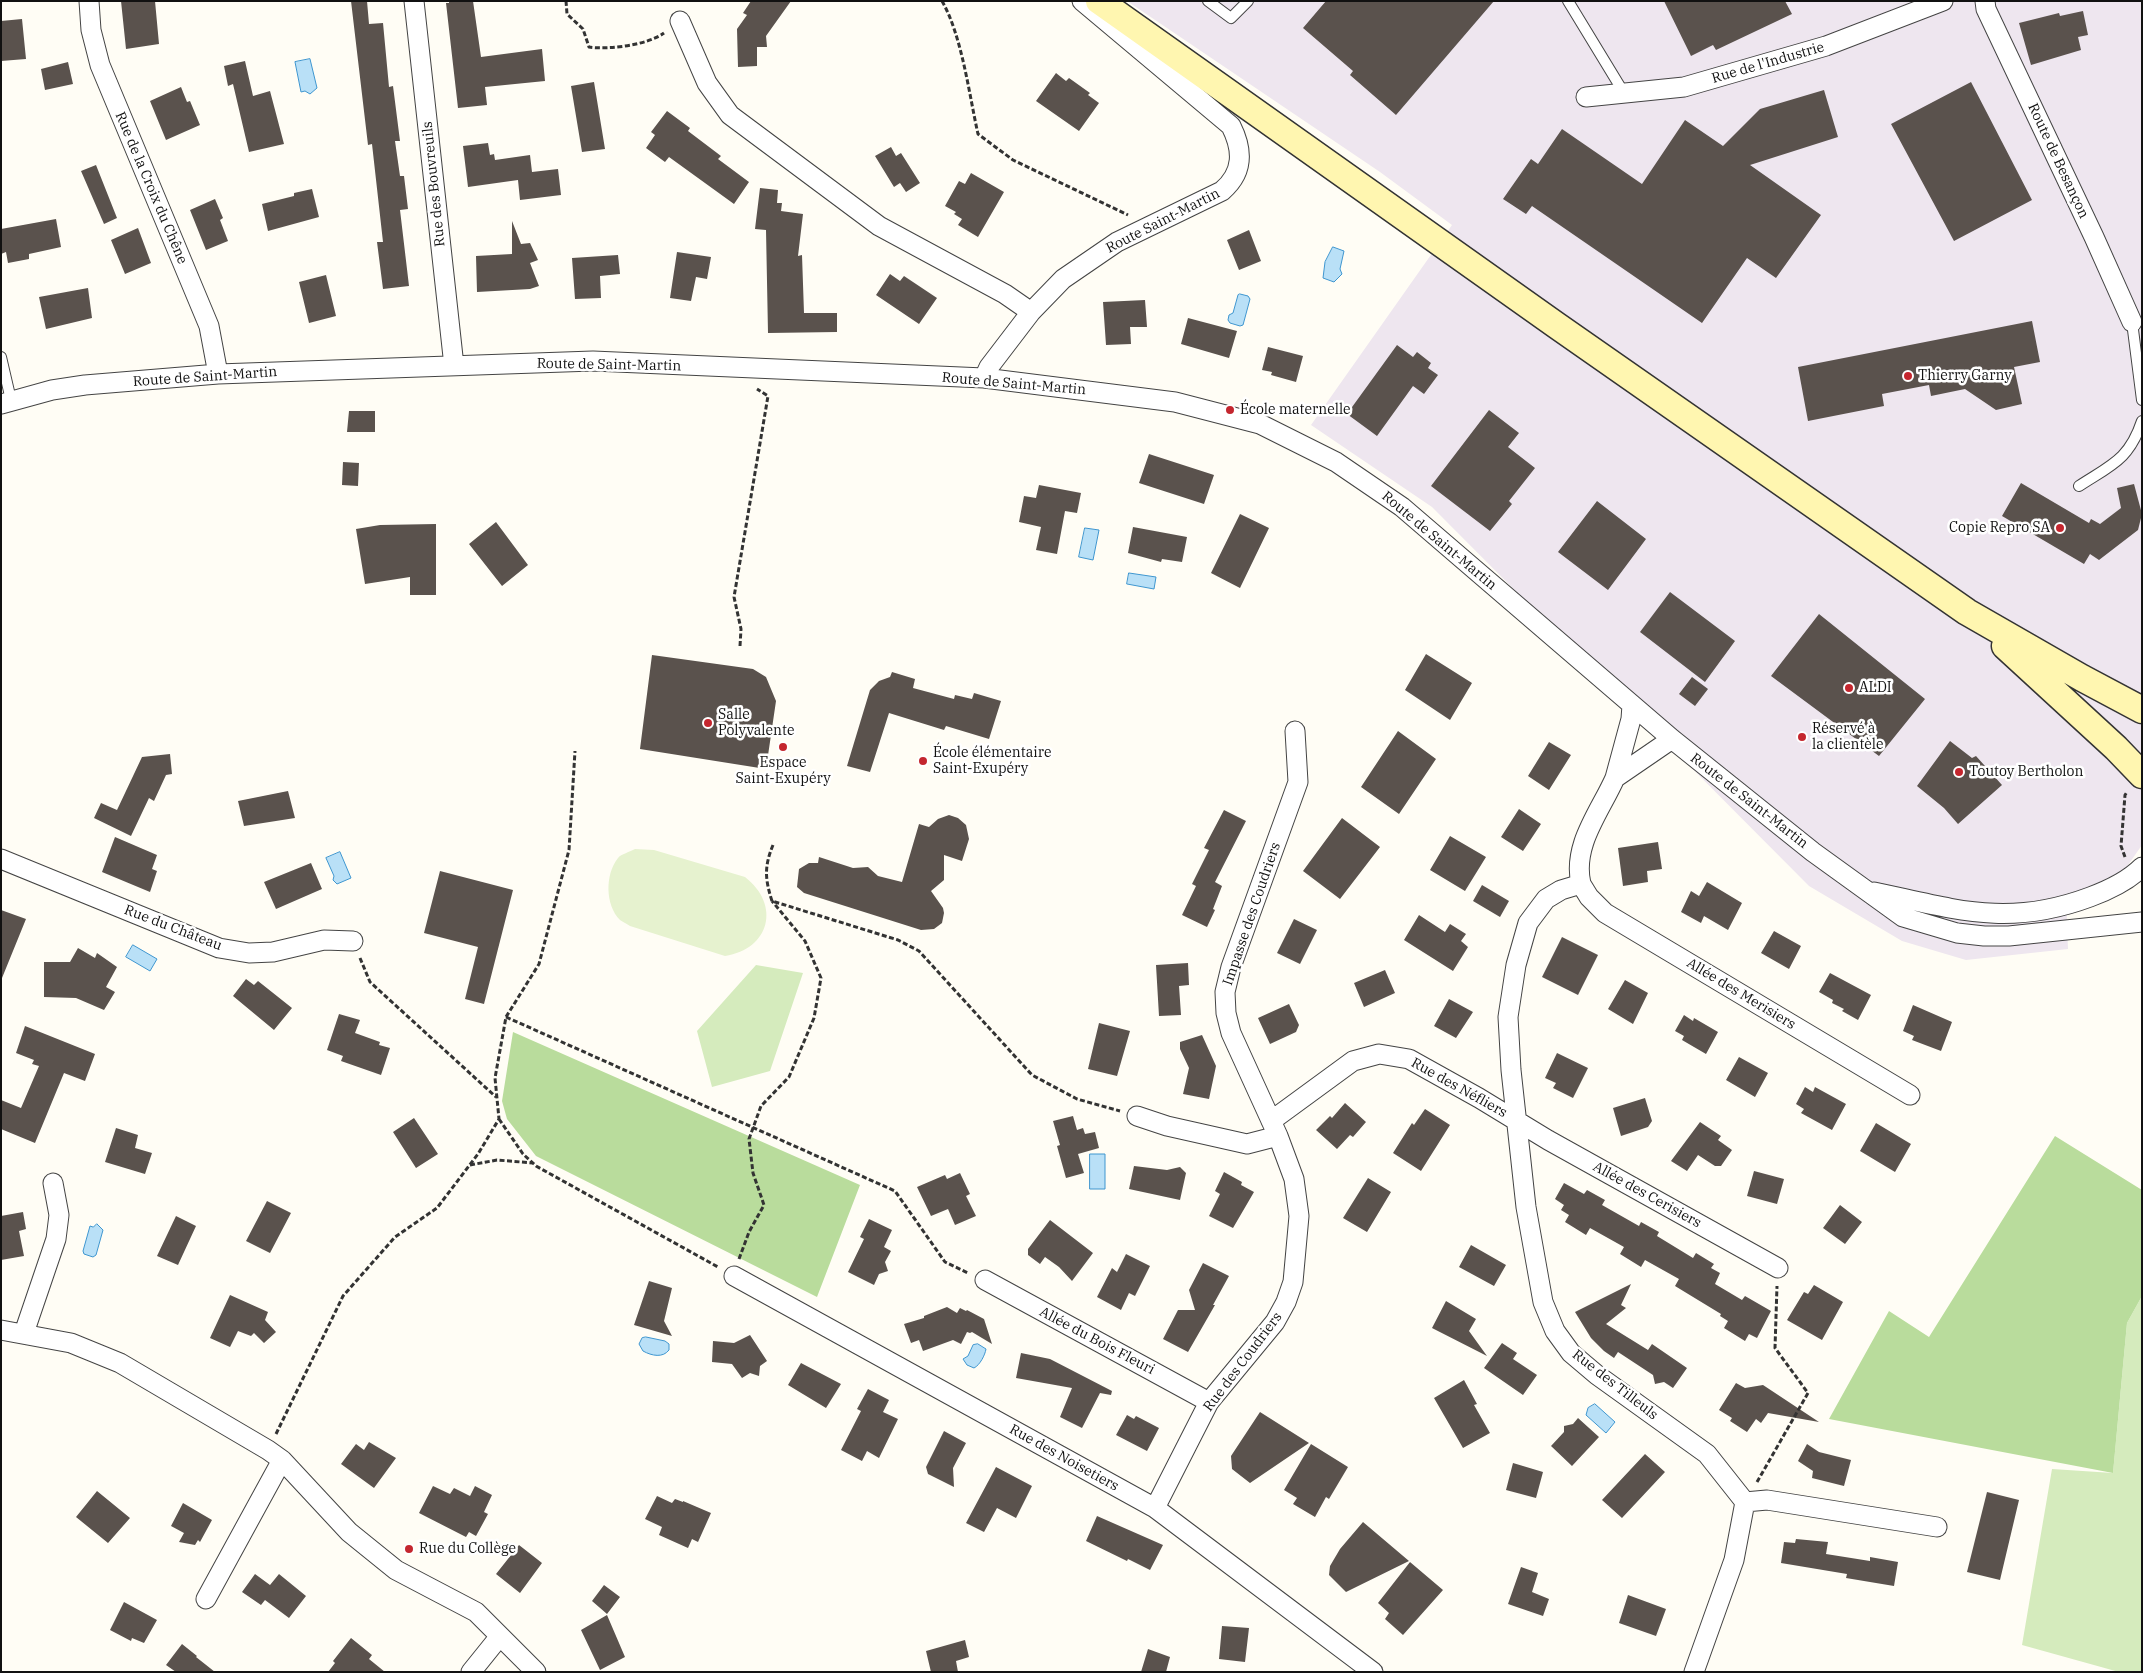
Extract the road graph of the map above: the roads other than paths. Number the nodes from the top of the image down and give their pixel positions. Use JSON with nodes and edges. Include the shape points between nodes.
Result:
{"nodes":[{"id":1,"x":89,"y":1,"type":"edge"},
{"id":2,"x":414,"y":1,"type":"edge"},
{"id":3,"x":1082,"y":1,"type":"edge"},
{"id":4,"x":1099,"y":1,"type":"edge"},
{"id":5,"x":1208,"y":1,"type":"edge"},
{"id":6,"x":1248,"y":1,"type":"edge"},
{"id":7,"x":1568,"y":1,"type":"edge"},
{"id":8,"x":1943,"y":1,"type":"edge"},
{"id":9,"x":1985,"y":1,"type":"edge"},
{"id":10,"x":680,"y":21,"type":"road end"},
{"id":11,"x":1624,"y":93,"type":"junction"},
{"id":12,"x":1586,"y":97,"type":"dead end"},
{"id":13,"x":1031,"y":312,"type":"junction"},
{"id":14,"x":2132,"y":322,"type":"joint"},
{"id":15,"x":1,"y":357,"type":"edge"},
{"id":16,"x":454,"y":366,"type":"junction"},
{"id":17,"x":218,"y":374,"type":"junction"},
{"id":18,"x":984,"y":378,"type":"junction"},
{"id":19,"x":2142,"y":400,"type":"edge"},
{"id":20,"x":6,"y":402,"type":"edge"},
{"id":21,"x":2142,"y":421,"type":"edge"},
{"id":22,"x":2079,"y":486,"type":"dead end"},
{"id":23,"x":1967,"y":612,"type":"junction"},
{"id":24,"x":1632,"y":704,"type":"junction"},
{"id":25,"x":2142,"y":710,"type":"edge"},
{"id":26,"x":1295,"y":731,"type":"dead end"},
{"id":27,"x":1672,"y":739,"type":"junction"},
{"id":28,"x":2140,"y":774,"type":"edge"},
{"id":29,"x":1615,"y":778,"type":"junction"},
{"id":30,"x":1,"y":859,"type":"edge"},
{"id":31,"x":2136,"y":872,"type":"edge"},
{"id":32,"x":1581,"y":884,"type":"junction"},
{"id":33,"x":1865,"y":890,"type":"junction"},
{"id":34,"x":2142,"y":922,"type":"edge"},
{"id":35,"x":352,"y":942,"type":"road end"},
{"id":36,"x":1910,"y":1095,"type":"dead end"},
{"id":37,"x":1137,"y":1116,"type":"road end"},
{"id":38,"x":1517,"y":1120,"type":"junction"},
{"id":39,"x":1274,"y":1129,"type":"junction"},
{"id":40,"x":53,"y":1183,"type":"dead end"},
{"id":41,"x":1778,"y":1268,"type":"road end"},
{"id":42,"x":734,"y":1276,"type":"road end"},
{"id":43,"x":985,"y":1280,"type":"road end"},
{"id":44,"x":1,"y":1330,"type":"edge"},
{"id":45,"x":24,"y":1333,"type":"junction"},
{"id":46,"x":1209,"y":1402,"type":"junction"},
{"id":47,"x":275,"y":1455,"type":"junction"},
{"id":48,"x":1745,"y":1502,"type":"junction"},
{"id":49,"x":1156,"y":1508,"type":"junction"},
{"id":50,"x":1937,"y":1527,"type":"dead end"},
{"id":51,"x":206,"y":1598,"type":"dead end"},
{"id":52,"x":500,"y":1636,"type":"junction"},
{"id":53,"x":471,"y":1672,"type":"edge"},
{"id":54,"x":536,"y":1672,"type":"edge"},
{"id":55,"x":1373,"y":1672,"type":"edge"},
{"id":56,"x":1694,"y":1672,"type":"edge"}],
"edges":[{"from":1,"to":17,"type":"street","name":"Rue de la Croix du Chêne","via":[[91,30],[100,65],[209,326]]},
{"from":2,"to":16,"type":"street","name":"Rue des Bouvreuils"},
{"from":3,"to":13,"type":"street","name":"Route Saint-Martin","via":[[1231,126],[1238,141],[1240,162],[1232,183],[1222,191],[1117,242],[1063,279]]},
{"from":4,"to":23,"type":"main road"},
{"from":5,"to":6,"type":"lane","via":[[1231,18]]},
{"from":7,"to":11,"type":"lane"},
{"from":8,"to":11,"type":"street","name":"Rue de l'Industrie","via":[[1826,46],[1684,87]]},
{"from":9,"to":14,"type":"street","name":"Route de Besançon"},
{"from":10,"to":13,"type":"street","via":[[707,83],[730,115],[879,226],[1005,294]]},
{"from":11,"to":12,"type":"street","name":"Rue de l'Industrie"},
{"from":13,"to":18,"type":"street","name":"Route Saint-Martin"},
{"from":14,"to":19,"type":"lane"},
{"from":15,"to":20,"type":"lane"},
{"from":16,"to":17,"type":"street","name":"Route de Saint-Martin"},
{"from":16,"to":18,"type":"street","name":"Route de Saint-Martin","via":[[593,362]]},
{"from":17,"to":20,"type":"street","name":"Route de Saint-Martin","via":[[85,385]]},
{"from":18,"to":24,"type":"street","name":"Route de Saint-Martin","via":[[1175,402],[1260,424],[1336,462],[1402,506]]},
{"from":21,"to":22,"type":"lane","via":[[2136,439],[2124,456]]},
{"from":23,"to":25,"type":"main road"},
{"from":23,"to":28,"type":"main road","via":[[2116,748]]},
{"from":24,"to":27,"type":"street","name":"Route de Saint-Martin"},
{"from":24,"to":29,"type":"street","via":[[1631,720]]},
{"from":26,"to":39,"type":"street","name":"Impasse des Coudriers","via":[[1298,782],[1231,967],[1226,992],[1226,1013],[1231,1033]]},
{"from":27,"to":29,"type":"street"},
{"from":27,"to":33,"type":"street","name":"Route de Saint-Martin"},
{"from":29,"to":32,"type":"street","via":[[1583,844],[1578,872]]},
{"from":30,"to":35,"type":"street","name":"Rue du Château","via":[[219,948],[249,953],[273,952],[324,940]]},
{"from":31,"to":33,"type":"street","via":[[2104,892],[2076,902],[2046,911],[2011,915],[1953,909]]},
{"from":32,"to":36,"type":"street","name":"Allée des Merisiers","via":[[1605,913]]},
{"from":32,"to":38,"type":"street","name":"Rue des Tilleuls","via":[[1546,899],[1528,923],[1522,941],[1508,1017]]},
{"from":33,"to":34,"type":"street","name":"Route de Saint-Martin","via":[[1903,917],[1957,933],[2008,936]]},
{"from":37,"to":39,"type":"street","via":[[1247,1144]]},
{"from":38,"to":39,"type":"street","name":"Rue des Néfliers","via":[[1409,1059],[1379,1054],[1353,1061]]},
{"from":38,"to":41,"type":"street","name":"Allée des Cerisiers"},
{"from":38,"to":48,"type":"street","name":"Rue des Tilleuls","via":[[1526,1207],[1543,1302],[1555,1331],[1571,1353],[1707,1454]]},
{"from":39,"to":46,"type":"street","name":"Rue des Coudriers","via":[[1294,1179],[1299,1216],[1293,1282],[1275,1322]]},
{"from":40,"to":45,"type":"street","via":[[59,1215],[56,1239]]},
{"from":42,"to":49,"type":"street","name":"Rue des Noisetiers"},
{"from":43,"to":46,"type":"street","name":"Allée du Bois Fleuri"},
{"from":44,"to":45,"type":"street"},
{"from":45,"to":47,"type":"street","via":[[71,1343],[120,1364]]},
{"from":46,"to":49,"type":"street","name":"Rue des Coudriers"},
{"from":47,"to":51,"type":"street"},
{"from":47,"to":52,"type":"street","via":[[349,1532],[396,1570],[476,1612]]},
{"from":48,"to":50,"type":"street","via":[[1767,1500]]},
{"from":48,"to":56,"type":"street","via":[[1734,1560]]},
{"from":49,"to":55,"type":"street","name":"Rue des Noisetiers"},
{"from":52,"to":53,"type":"street"},
{"from":52,"to":54,"type":"street"}]}
